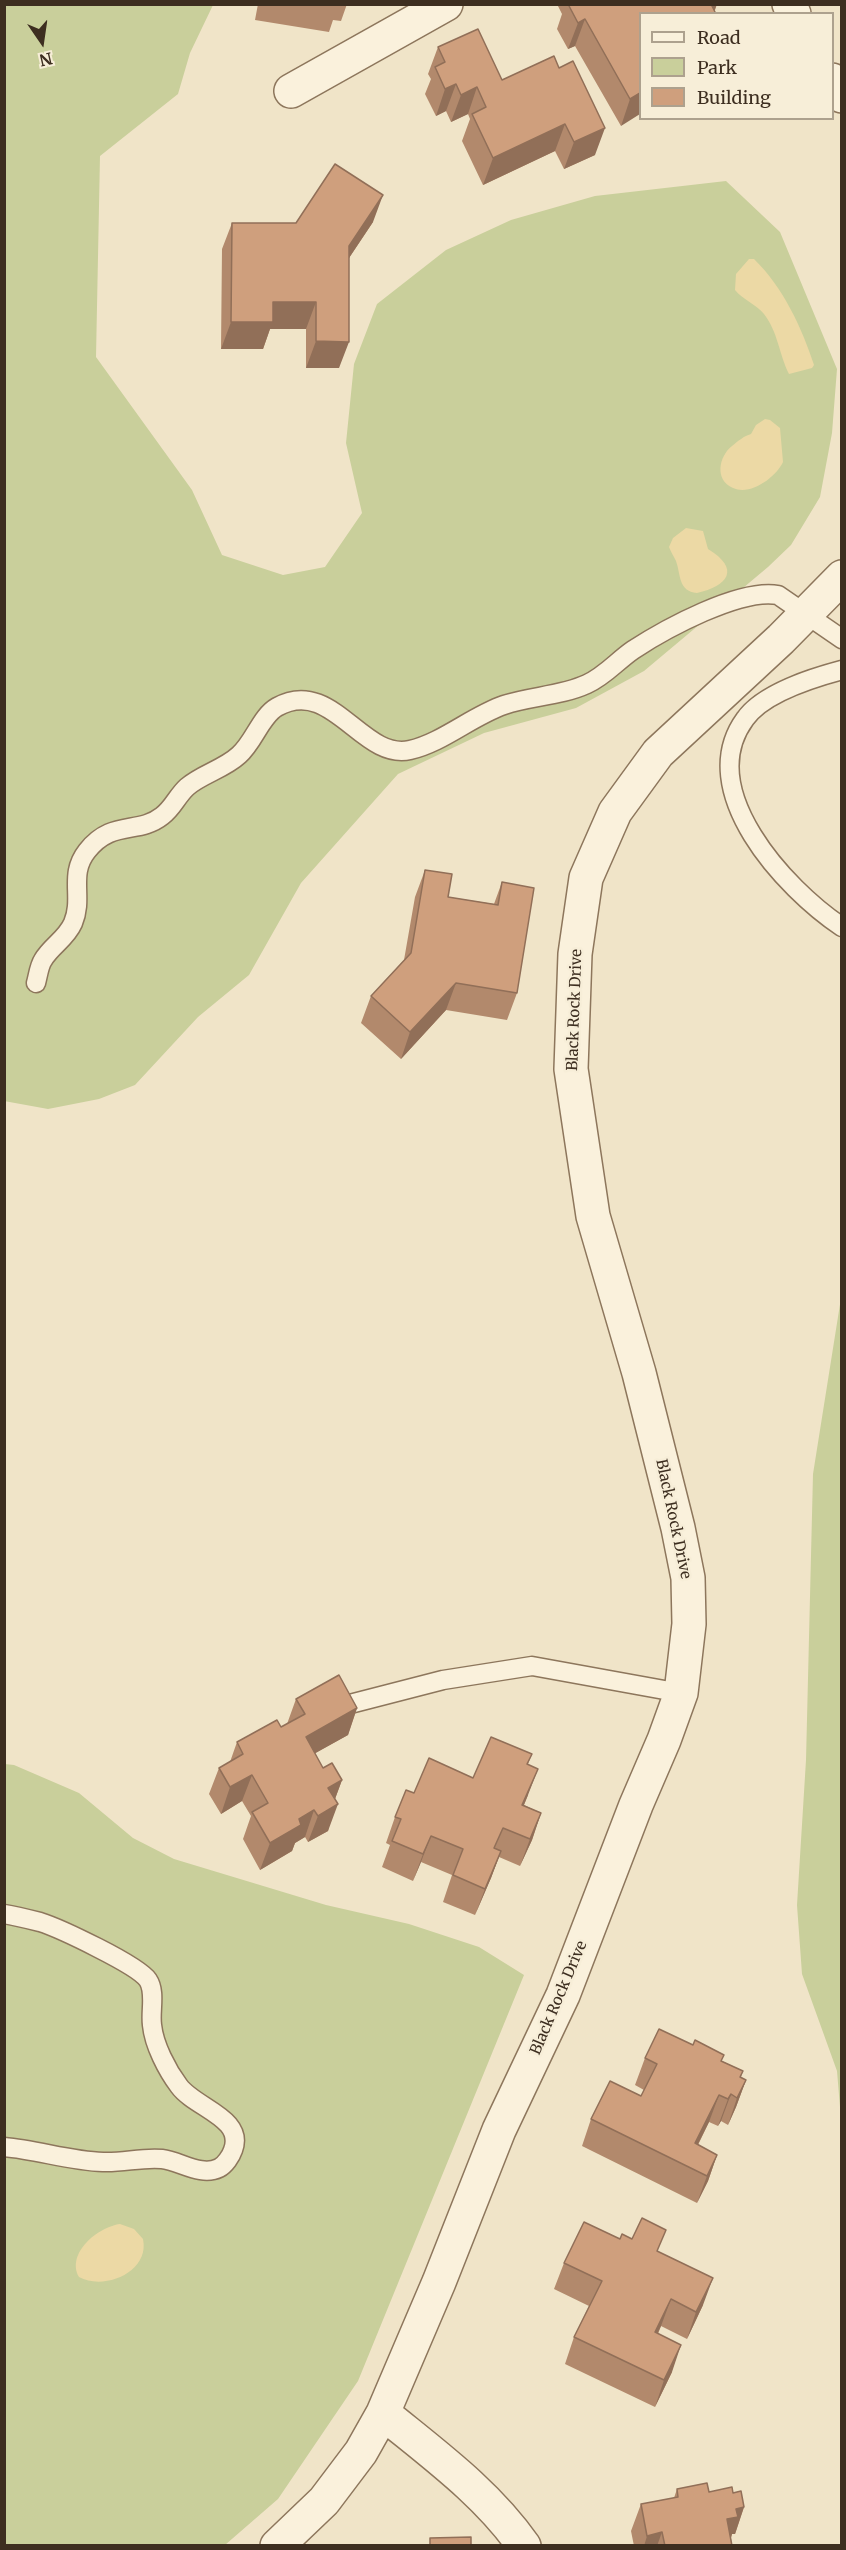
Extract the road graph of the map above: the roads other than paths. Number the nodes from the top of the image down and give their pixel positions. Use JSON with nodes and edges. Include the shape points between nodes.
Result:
{"nodes":[{"id":1,"x":446,"y":4,"type":"edge"},
{"id":2,"x":834,"y":83,"type":"edge"},
{"id":3,"x":291,"y":91,"type":"dead end"},
{"id":4,"x":842,"y":96,"type":"edge"},
{"id":5,"x":842,"y":577,"type":"edge"},
{"id":6,"x":806,"y":614,"type":"junction"},
{"id":7,"x":842,"y":639,"type":"edge"},
{"id":8,"x":842,"y":670,"type":"edge"},
{"id":9,"x":842,"y":927,"type":"edge"},
{"id":10,"x":36,"y":983,"type":"dead end"},
{"id":11,"x":681,"y":1694,"type":"junction"},
{"id":12,"x":346,"y":1705,"type":"edge"},
{"id":13,"x":4,"y":1914,"type":"edge"},
{"id":14,"x":4,"y":2147,"type":"edge"},
{"id":15,"x":382,"y":2413,"type":"junction"},
{"id":16,"x":277,"y":2546,"type":"edge"},
{"id":17,"x":524,"y":2546,"type":"edge"}],
"edges":[{"from":1,"to":3,"type":"street"},
{"from":2,"to":4,"type":"street"},
{"from":5,"to":6,"type":"street","name":"Black Rock Drive"},
{"from":6,"to":7,"type":"lane"},
{"from":6,"to":10,"type":"lane","via":[[771,594],[712,609],[632,651],[589,683],[506,704],[410,750],[384,747],[318,704],[305,700],[277,707],[240,755],[188,786],[161,818],[97,839],[76,869],[78,897],[73,923],[42,961]]},
{"from":6,"to":11,"type":"street","name":"Black Rock Drive","via":[[658,753],[615,812],[586,878],[575,954],[571,1069],[593,1216],[639,1373],[688,1578],[689,1624]]},
{"from":8,"to":9,"type":"lane","via":[[797,685],[757,707],[734,739],[729,760],[736,800],[765,854],[805,900]]},
{"from":11,"to":12,"type":"lane","via":[[532,1666],[443,1680]]},
{"from":11,"to":15,"type":"street","name":"Black Rock Drive","via":[[563,1995],[499,2130]]},
{"from":13,"to":14,"type":"lane","via":[[42,1923],[119,1959],[148,1980],[154,2036],[167,2066],[190,2098],[227,2121],[235,2144],[220,2168],[208,2170],[165,2159],[106,2162]]},
{"from":15,"to":16,"type":"street","name":"Black Rock Drive","via":[[361,2452],[324,2501]]},
{"from":15,"to":17,"type":"street","via":[[466,2480]]}]}
